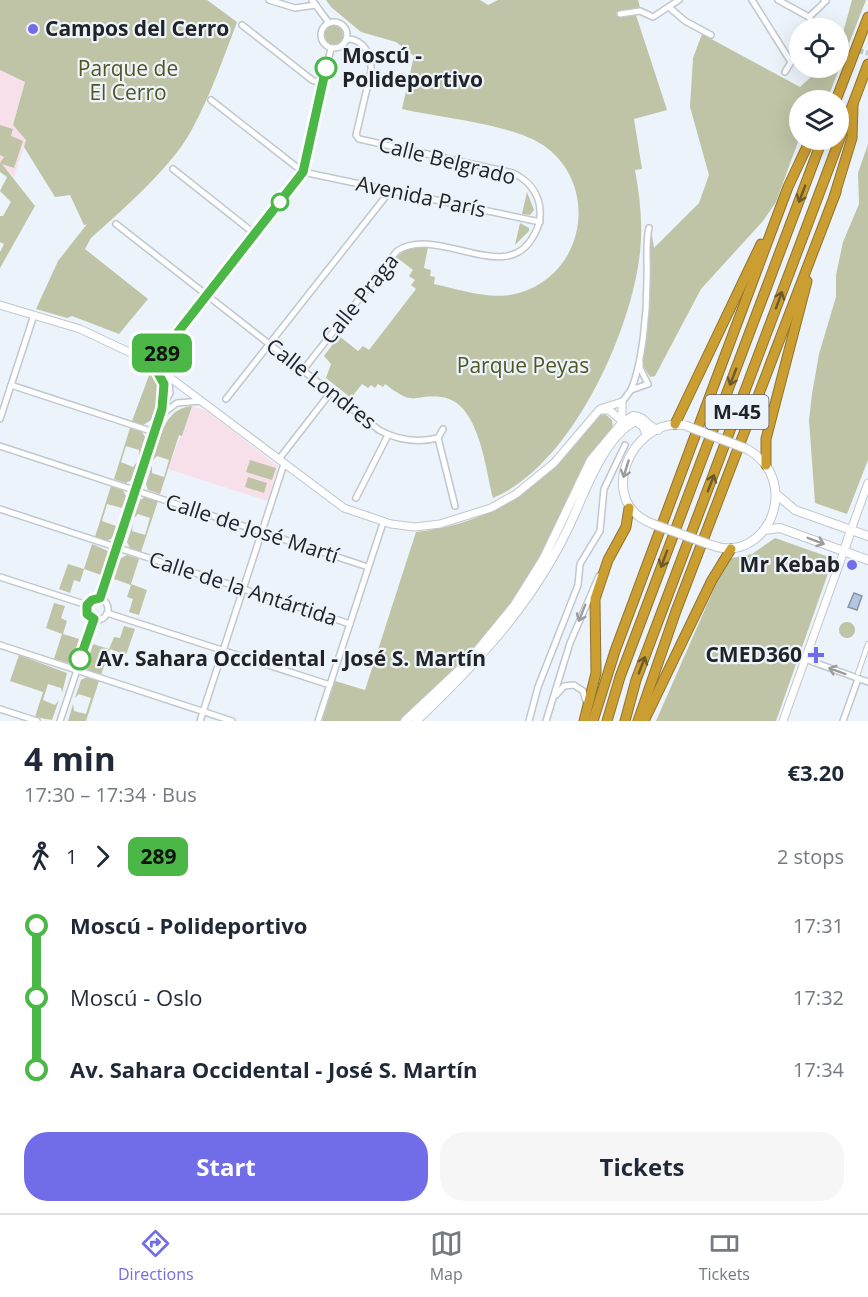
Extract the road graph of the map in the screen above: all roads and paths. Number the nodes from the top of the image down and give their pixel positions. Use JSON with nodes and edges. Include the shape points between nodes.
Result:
{"nodes":[{"id":1,"x":269,"y":0,"type":"edge"},
{"id":2,"x":679,"y":0,"type":"edge"},
{"id":3,"x":752,"y":0,"type":"edge"},
{"id":4,"x":778,"y":0,"type":"edge"},
{"id":5,"x":826,"y":0,"type":"edge"},
{"id":6,"x":314,"y":2,"type":"edge"},
{"id":7,"x":669,"y":8,"type":"junction"},
{"id":8,"x":620,"y":14,"type":"dead end"},
{"id":9,"x":808,"y":17,"type":"joint"},
{"id":10,"x":868,"y":17,"type":"edge"},
{"id":11,"x":329,"y":23,"type":"junction"},
{"id":12,"x":242,"y":25,"type":"dead end"},
{"id":13,"x":711,"y":35,"type":"dead end"},
{"id":14,"x":346,"y":39,"type":"junction"},
{"id":15,"x":331,"y":48,"type":"junction"},
{"id":16,"x":868,"y":64,"type":"edge"},
{"id":17,"x":785,"y":72,"type":"dead end"},
{"id":18,"x":843,"y":81,"type":"junction"},
{"id":19,"x":323,"y":84,"type":"junction"},
{"id":20,"x":837,"y":90,"type":"edge"},
{"id":21,"x":840,"y":90,"type":"edge"},
{"id":22,"x":211,"y":100,"type":"dead end"},
{"id":23,"x":852,"y":103,"type":"junction"},
{"id":24,"x":805,"y":150,"type":"edge"},
{"id":25,"x":818,"y":150,"type":"edge"},
{"id":26,"x":172,"y":169,"type":"dead end"},
{"id":27,"x":303,"y":172,"type":"junction"},
{"id":28,"x":788,"y":187,"type":"junction"},
{"id":29,"x":390,"y":191,"type":"junction"},
{"id":30,"x":836,"y":192,"type":"junction"},
{"id":31,"x":540,"y":222,"type":"junction"},
{"id":32,"x":116,"y":224,"type":"dead end"},
{"id":33,"x":649,"y":228,"type":"dead end"},
{"id":34,"x":255,"y":234,"type":"junction"},
{"id":35,"x":207,"y":295,"type":"junction"},
{"id":36,"x":0,"y":306,"type":"edge"},
{"id":37,"x":34,"y":315,"type":"junction"},
{"id":38,"x":641,"y":342,"type":"junction"},
{"id":39,"x":269,"y":344,"type":"junction"},
{"id":40,"x":153,"y":364,"type":"junction"},
{"id":41,"x":303,"y":370,"type":"junction"},
{"id":42,"x":168,"y":374,"type":"junction"},
{"id":43,"x":11,"y":385,"type":"junction"},
{"id":44,"x":186,"y":388,"type":"junction"},
{"id":45,"x":631,"y":390,"type":"junction"},
{"id":46,"x":331,"y":392,"type":"junction"},
{"id":47,"x":167,"y":394,"type":"junction"},
{"id":48,"x":226,"y":399,"type":"dead end"},
{"id":49,"x":204,"y":401,"type":"junction"},
{"id":50,"x":622,"y":402,"type":"junction"},
{"id":51,"x":596,"y":412,"type":"junction"},
{"id":52,"x":159,"y":418,"type":"junction"},
{"id":53,"x":0,"y":419,"type":"edge"},
{"id":54,"x":621,"y":421,"type":"junction"},
{"id":55,"x":680,"y":425,"type":"junction"},
{"id":56,"x":443,"y":429,"type":"dead end"},
{"id":57,"x":658,"y":430,"type":"junction"},
{"id":58,"x":154,"y":432,"type":"junction"},
{"id":59,"x":388,"y":435,"type":"junction"},
{"id":60,"x":647,"y":435,"type":"junction"},
{"id":61,"x":438,"y":438,"type":"junction"},
{"id":62,"x":625,"y":445,"type":"dead end"},
{"id":63,"x":0,"y":446,"type":"edge"},
{"id":64,"x":282,"y":461,"type":"junction"},
{"id":65,"x":766,"y":465,"type":"junction"},
{"id":66,"x":868,"y":483,"type":"edge"},
{"id":67,"x":136,"y":490,"type":"junction"},
{"id":68,"x":776,"y":494,"type":"junction"},
{"id":69,"x":356,"y":498,"type":"dead end"},
{"id":70,"x":455,"y":506,"type":"dead end"},
{"id":71,"x":629,"y":508,"type":"junction"},
{"id":72,"x":0,"y":509,"type":"edge"},
{"id":73,"x":383,"y":523,"type":"junction"},
{"id":74,"x":764,"y":530,"type":"junction"},
{"id":75,"x":851,"y":530,"type":"junction"},
{"id":76,"x":262,"y":532,"type":"junction"},
{"id":77,"x":868,"y":536,"type":"edge"},
{"id":78,"x":117,"y":548,"type":"junction"},
{"id":79,"x":731,"y":549,"type":"junction"},
{"id":80,"x":844,"y":551,"type":"junction"},
{"id":81,"x":608,"y":560,"type":"junction"},
{"id":82,"x":868,"y":560,"type":"edge"},
{"id":83,"x":368,"y":567,"type":"junction"},
{"id":84,"x":0,"y":577,"type":"edge"},
{"id":85,"x":243,"y":589,"type":"junction"},
{"id":86,"x":100,"y":598,"type":"junction"},
{"id":87,"x":87,"y":605,"type":"junction"},
{"id":88,"x":107,"y":613,"type":"junction"},
{"id":89,"x":94,"y":619,"type":"junction"},
{"id":90,"x":350,"y":624,"type":"junction"},
{"id":91,"x":868,"y":644,"type":"edge"},
{"id":92,"x":0,"y":645,"type":"edge"},
{"id":93,"x":223,"y":651,"type":"junction"},
{"id":94,"x":805,"y":660,"type":"junction"},
{"id":95,"x":77,"y":670,"type":"junction"},
{"id":96,"x":858,"y":676,"type":"junction"},
{"id":97,"x":868,"y":682,"type":"edge"},
{"id":98,"x":330,"y":685,"type":"junction"},
{"id":99,"x":0,"y":709,"type":"edge"},
{"id":100,"x":203,"y":712,"type":"junction"},
{"id":101,"x":547,"y":720,"type":"edge"},
{"id":102,"x":37,"y":721,"type":"edge"},
{"id":103,"x":60,"y":721,"type":"edge"},
{"id":104,"x":200,"y":721,"type":"edge"},
{"id":105,"x":232,"y":721,"type":"edge"},
{"id":106,"x":318,"y":721,"type":"edge"},
{"id":107,"x":405,"y":721,"type":"edge"},
{"id":108,"x":416,"y":721,"type":"edge"},
{"id":109,"x":528,"y":721,"type":"edge"},
{"id":110,"x":584,"y":721,"type":"edge"},
{"id":111,"x":593,"y":721,"type":"edge"},
{"id":112,"x":607,"y":721,"type":"edge"},
{"id":113,"x":625,"y":721,"type":"edge"},
{"id":114,"x":639,"y":721,"type":"edge"},
{"id":115,"x":644,"y":721,"type":"edge"},
{"id":116,"x":783,"y":721,"type":"edge"},
{"id":117,"x":843,"y":721,"type":"edge"}],
"edges":[{"from":1,"to":6,"type":"street","via":[[295,8]]},
{"from":2,"to":7,"type":"street"},
{"from":3,"to":17,"type":"street","via":[[791,62]]},
{"from":4,"to":9,"type":"street"},
{"from":5,"to":9,"type":"street"},
{"from":6,"to":11,"type":"street"},
{"from":7,"to":8,"type":"street","via":[[653,17],[640,11]]},
{"from":7,"to":13,"type":"street"},
{"from":10,"to":18,"type":"highway"},
{"from":11,"to":14,"type":"street","via":[[343,26]]},
{"from":11,"to":15,"type":"street","via":[[321,34]]},
{"from":12,"to":19,"type":"street","via":[[312,80]]},
{"from":14,"to":15,"type":"street"},
{"from":14,"to":31,"type":"street","name":"Calle Belgrado","via":[[363,46],[371,61],[356,135],[359,139],[513,173],[532,187],[540,207]]},
{"from":15,"to":19,"type":"street"},
{"from":16,"to":23,"type":"highway","number":"M-45"},
{"from":18,"to":20,"type":"highway"},
{"from":18,"to":21,"type":"highway"},
{"from":19,"to":27,"type":"street"},
{"from":22,"to":27,"type":"street"},
{"from":23,"to":30,"type":"highway","via":[[852,138]]},
{"from":113,"to":23,"type":"highway","number":"M-45","one_way":true,"via":[[636,680]]},
{"from":24,"to":28,"type":"highway"},
{"from":25,"to":112,"type":"highway","number":"M-45","one_way":true,"via":[[620,677]]},
{"from":26,"to":34,"type":"street"},
{"from":27,"to":29,"type":"street","name":"Avenida París"},
{"from":27,"to":34,"type":"street"},
{"from":28,"to":55,"type":"highway"},
{"from":28,"to":111,"type":"highway"},
{"from":29,"to":31,"type":"street","name":"Avenida París"},
{"from":29,"to":39,"type":"street"},
{"from":30,"to":65,"type":"highway","via":[[807,282],[772,416],[765,448]]},
{"from":30,"to":114,"type":"highway","via":[[676,611]]},
{"from":31,"to":41,"type":"street","name":"Calle Praga","via":[[529,244],[505,256],[485,256],[426,243],[414,243],[397,251]]},
{"from":32,"to":35,"type":"street","name":"Calle Londres"},
{"from":33,"to":38,"type":"street"},
{"from":34,"to":35,"type":"street"},
{"from":35,"to":39,"type":"street","name":"Calle Londres"},
{"from":35,"to":40,"type":"street"},
{"from":36,"to":37,"type":"street"},
{"from":37,"to":40,"type":"street","via":[[106,339]]},
{"from":37,"to":43,"type":"street"},
{"from":38,"to":45,"type":"street"},
{"from":38,"to":45,"type":"street","via":[[640,368],[648,384]]},
{"from":39,"to":41,"type":"street","name":"Calle Londres"},
{"from":39,"to":48,"type":"street"},
{"from":40,"to":42,"type":"street"},
{"from":40,"to":47,"type":"street"},
{"from":41,"to":46,"type":"street","name":"Calle Londres"},
{"from":42,"to":44,"type":"street"},
{"from":42,"to":47,"type":"street"},
{"from":43,"to":53,"type":"street"},
{"from":43,"to":58,"type":"street"},
{"from":44,"to":47,"type":"street"},
{"from":44,"to":49,"type":"street"},
{"from":45,"to":50,"type":"street"},
{"from":46,"to":59,"type":"street","name":"Calle Londres"},
{"from":46,"to":64,"type":"street"},
{"from":47,"to":52,"type":"street"},
{"from":49,"to":52,"type":"street","via":[[177,402]]},
{"from":49,"to":64,"type":"street"},
{"from":50,"to":51,"type":"street"},
{"from":50,"to":54,"type":"street"},
{"from":51,"to":54,"type":"street","via":[[609,410]]},
{"from":51,"to":73,"type":"street","via":[[554,463],[516,494],[491,508],[440,524]]},
{"from":52,"to":58,"type":"street"},
{"from":54,"to":57,"type":"main road","via":[[638,416]]},
{"from":54,"to":107,"type":"main road","via":[[591,460],[544,558],[514,606],[468,662]]},
{"from":55,"to":57,"type":"main road","number":"M-45"},
{"from":55,"to":65,"type":"main road","number":"M-45","bridge":true,"via":[[747,449]]},
{"from":56,"to":61,"type":"street"},
{"from":57,"to":60,"type":"main road","number":"M-45"},
{"from":58,"to":67,"type":"street"},
{"from":59,"to":61,"type":"street","name":"Calle Londres","via":[[409,440]]},
{"from":59,"to":69,"type":"street"},
{"from":60,"to":71,"type":"main road","one_way":true,"via":[[634,450],[625,470],[623,493]]},
{"from":60,"to":108,"type":"main road","via":[[636,421],[608,449],[557,550],[522,606],[479,660]]},
{"from":61,"to":70,"type":"street"},
{"from":62,"to":109,"type":"street","via":[[604,489],[600,531],[580,564],[578,585]]},
{"from":63,"to":67,"type":"street","name":"Calle de José Martí"},
{"from":64,"to":73,"type":"street","via":[[344,508]]},
{"from":64,"to":76,"type":"street"},
{"from":65,"to":68,"type":"main road","via":[[775,481]]},
{"from":66,"to":75,"type":"street"},
{"from":67,"to":76,"type":"street","name":"Calle de José Martí"},
{"from":67,"to":78,"type":"street"},
{"from":68,"to":74,"type":"main road"},
{"from":68,"to":75,"type":"main road","via":[[795,510]]},
{"from":71,"to":79,"type":"main road","bridge":true,"via":[[653,524]]},
{"from":71,"to":81,"type":"highway","via":[[626,527]]},
{"from":72,"to":78,"type":"street","name":"Calle de la Antártida"},
{"from":73,"to":83,"type":"street"},
{"from":74,"to":79,"type":"main road","via":[[753,541]]},
{"from":74,"to":80,"type":"main road","one_way":true,"via":[[780,528]]},
{"from":75,"to":77,"type":"main road"},
{"from":75,"to":80,"type":"main road"},
{"from":76,"to":83,"type":"street","name":"Calle de José Martí"},
{"from":76,"to":85,"type":"street"},
{"from":78,"to":85,"type":"street","name":"Calle de la Antártida"},
{"from":78,"to":86,"type":"street"},
{"from":79,"to":115,"type":"highway"},
{"from":80,"to":82,"type":"main road"},
{"from":80,"to":94,"type":"street"},
{"from":81,"to":101,"type":"street","one_way":true,"via":[[570,643]]},
{"from":81,"to":110,"type":"highway","via":[[595,598],[596,673]]},
{"from":83,"to":90,"type":"street"},
{"from":84,"to":87,"type":"street"},
{"from":85,"to":90,"type":"street","name":"Calle de la Antártida"},
{"from":85,"to":93,"type":"street"},
{"from":86,"to":87,"type":"street"},
{"from":86,"to":88,"type":"street","via":[[107,604]]},
{"from":87,"to":89,"type":"street","via":[[87,614]]},
{"from":88,"to":89,"type":"street"},
{"from":88,"to":93,"type":"street"},
{"from":89,"to":95,"type":"street"},
{"from":90,"to":98,"type":"street"},
{"from":91,"to":96,"type":"street"},
{"from":92,"to":95,"type":"street"},
{"from":93,"to":98,"type":"street"},
{"from":93,"to":100,"type":"street"},
{"from":96,"to":94,"type":"street","one_way":true},
{"from":94,"to":116,"type":"street"},
{"from":95,"to":100,"type":"street"},
{"from":95,"to":103,"type":"street"},
{"from":96,"to":97,"type":"street"},
{"from":96,"to":117,"type":"street"},
{"from":98,"to":106,"type":"street"},
{"from":99,"to":102,"type":"street"},
{"from":100,"to":104,"type":"street"},
{"from":100,"to":105,"type":"street"},
{"from":101,"to":110,"type":"street","via":[[557,692],[568,685],[579,687],[586,696]]}]}
